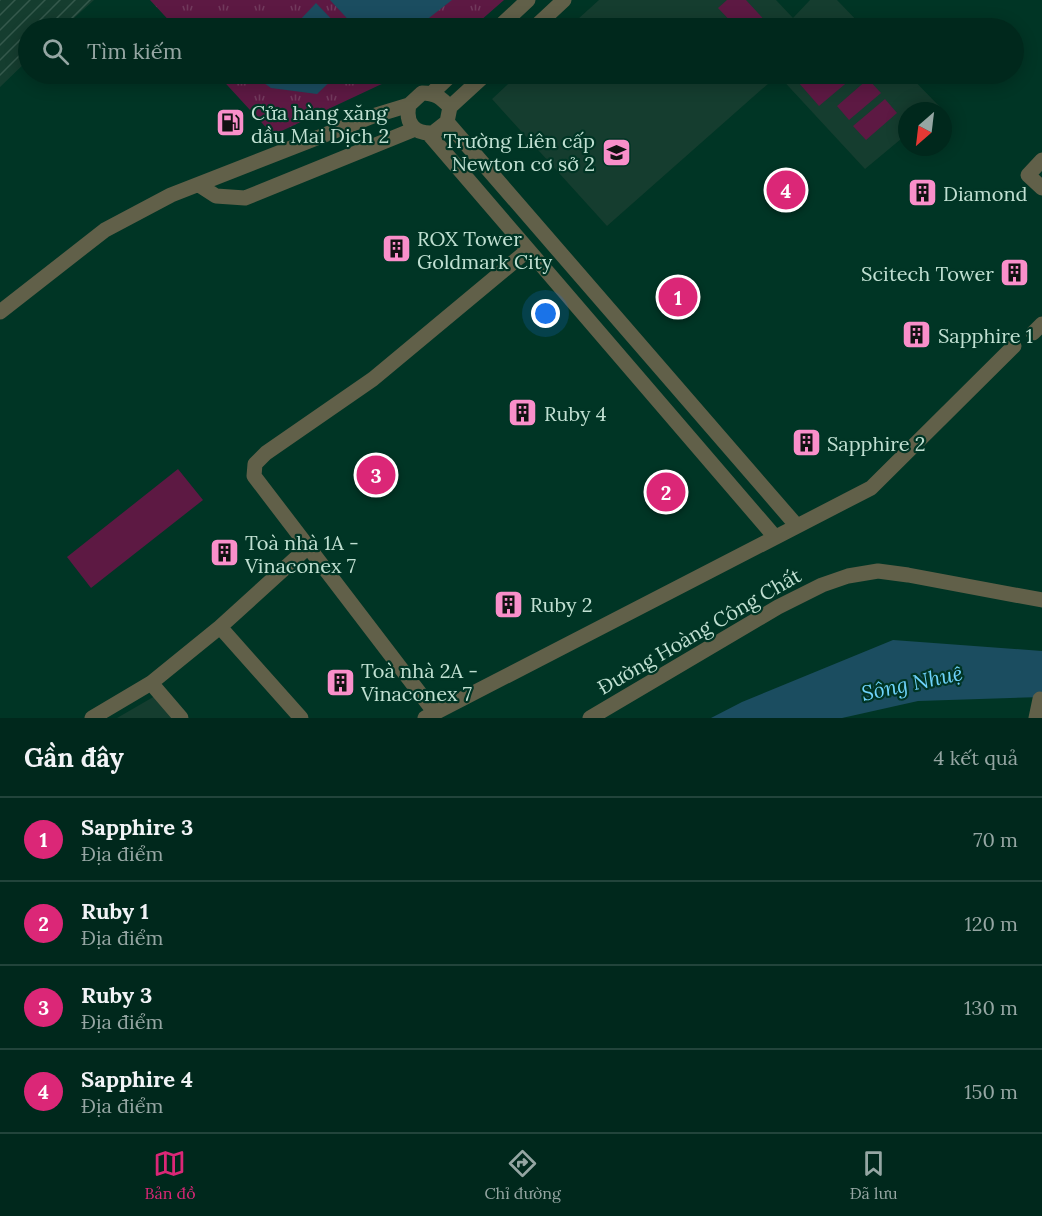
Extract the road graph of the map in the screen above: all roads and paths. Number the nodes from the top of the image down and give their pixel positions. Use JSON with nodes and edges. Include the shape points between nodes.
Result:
{"nodes":[{"id":1,"x":528,"y":0,"type":"edge"},
{"id":2,"x":564,"y":0,"type":"edge"},
{"id":3,"x":509,"y":18,"type":"edge"},
{"id":4,"x":545,"y":18,"type":"edge"},
{"id":5,"x":441,"y":84,"type":"edge"},
{"id":6,"x":477,"y":84,"type":"edge"},
{"id":7,"x":432,"y":93,"type":"junction"},
{"id":8,"x":409,"y":105,"type":"junction"},
{"id":9,"x":449,"y":114,"type":"junction"},
{"id":10,"x":421,"y":131,"type":"junction"},
{"id":11,"x":1042,"y":160,"type":"edge"},
{"id":12,"x":199,"y":185,"type":"junction"},
{"id":13,"x":1042,"y":188,"type":"edge"},
{"id":14,"x":528,"y":250,"type":"junction"},
{"id":15,"x":0,"y":312,"type":"edge"},
{"id":16,"x":1014,"y":346,"type":"dead end"},
{"id":17,"x":695,"y":409,"type":"junction"},
{"id":18,"x":679,"y":425,"type":"junction"},
{"id":19,"x":797,"y":526,"type":"junction"},
{"id":20,"x":775,"y":537,"type":"junction"},
{"id":21,"x":307,"y":548,"type":"junction"},
{"id":22,"x":1042,"y":600,"type":"edge"},
{"id":23,"x":220,"y":627,"type":"junction"},
{"id":24,"x":151,"y":683,"type":"junction"},
{"id":25,"x":1040,"y":699,"type":"dead end"},
{"id":26,"x":430,"y":716,"type":"edge"},
{"id":27,"x":92,"y":718,"type":"edge"},
{"id":28,"x":181,"y":718,"type":"edge"},
{"id":29,"x":301,"y":718,"type":"edge"},
{"id":30,"x":590,"y":718,"type":"edge"},
{"id":31,"x":1036,"y":718,"type":"edge"}],
"edges":[{"from":1,"to":3,"type":"street"},
{"from":2,"to":4,"type":"street"},
{"from":5,"to":7,"type":"street"},
{"from":6,"to":9,"type":"street"},
{"from":7,"to":8,"type":"street","via":[[422,93]]},
{"from":7,"to":9,"type":"street"},
{"from":8,"to":10,"type":"street","via":[[407,114]]},
{"from":8,"to":12,"type":"street"},
{"from":9,"to":10,"type":"street","via":[[441,129]]},
{"from":9,"to":17,"type":"street"},
{"from":10,"to":12,"type":"street","via":[[245,198],[216,196]]},
{"from":10,"to":14,"type":"street"},
{"from":11,"to":13,"type":"street","via":[[1028,174]]},
{"from":12,"to":15,"type":"street","via":[[171,195],[105,230]]},
{"from":14,"to":18,"type":"street"},
{"from":14,"to":21,"type":"street","via":[[373,379],[255,464],[254,476]]},
{"from":16,"to":19,"type":"street","via":[[872,488]]},
{"from":17,"to":18,"type":"street"},
{"from":17,"to":19,"type":"street"},
{"from":18,"to":20,"type":"street"},
{"from":19,"to":20,"type":"street"},
{"from":20,"to":26,"type":"street"},
{"from":21,"to":23,"type":"street"},
{"from":21,"to":26,"type":"street"},
{"from":22,"to":30,"type":"street","name":"Đường Hoàng Công Chất","via":[[878,571],[849,576],[778,607]]},
{"from":23,"to":24,"type":"street"},
{"from":23,"to":29,"type":"street"},
{"from":24,"to":27,"type":"street"},
{"from":24,"to":28,"type":"street"},
{"from":25,"to":31,"type":"street"}]}
